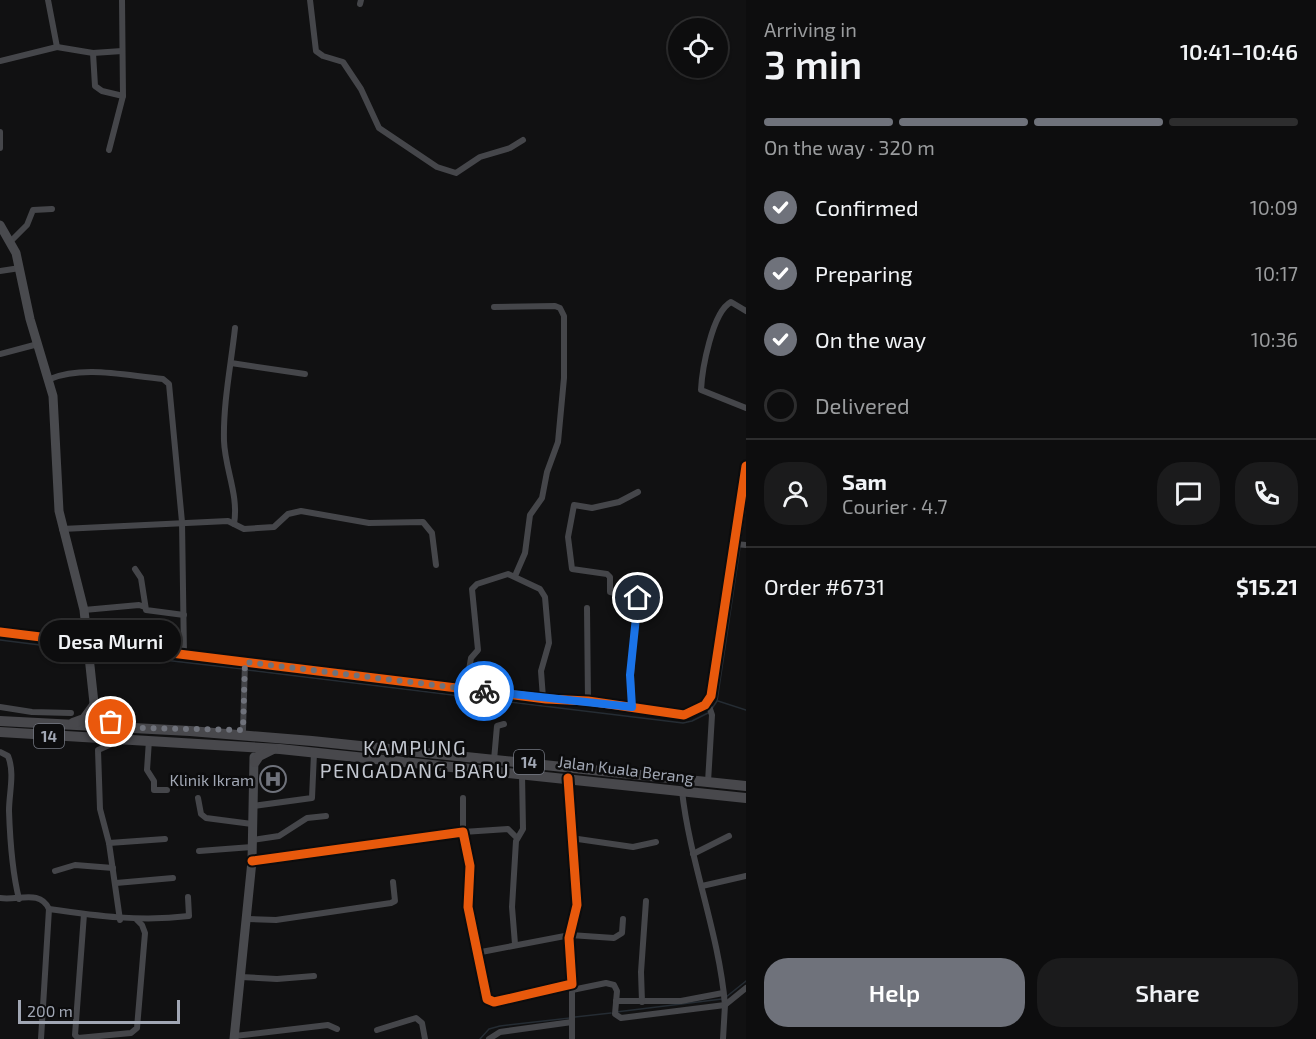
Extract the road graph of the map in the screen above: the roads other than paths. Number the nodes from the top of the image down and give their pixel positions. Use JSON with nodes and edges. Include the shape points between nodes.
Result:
{"nodes":[{"id":1,"x":48,"y":0,"type":"edge"},
{"id":2,"x":122,"y":0,"type":"edge"},
{"id":3,"x":310,"y":0,"type":"edge"},
{"id":4,"x":55,"y":49,"type":"junction"},
{"id":5,"x":122,"y":51,"type":"junction"},
{"id":6,"x":93,"y":52,"type":"junction"},
{"id":7,"x":0,"y":61,"type":"edge"},
{"id":8,"x":123,"y":96,"type":"junction"},
{"id":9,"x":0,"y":132,"type":"edge"},
{"id":10,"x":523,"y":140,"type":"dead end"},
{"id":11,"x":0,"y":148,"type":"edge"},
{"id":12,"x":109,"y":150,"type":"dead end"},
{"id":13,"x":52,"y":209,"type":"dead end"},
{"id":14,"x":0,"y":225,"type":"edge"},
{"id":15,"x":11,"y":241,"type":"junction"},
{"id":16,"x":20,"y":268,"type":"junction"},
{"id":17,"x":0,"y":271,"type":"edge"},
{"id":18,"x":494,"y":307,"type":"dead end"},
{"id":19,"x":746,"y":310,"type":"edge"},
{"id":20,"x":235,"y":328,"type":"dead end"},
{"id":21,"x":38,"y":344,"type":"junction"},
{"id":22,"x":0,"y":354,"type":"edge"},
{"id":23,"x":231,"y":363,"type":"junction"},
{"id":24,"x":305,"y":374,"type":"dead end"},
{"id":25,"x":50,"y":379,"type":"junction"},
{"id":26,"x":746,"y":408,"type":"edge"},
{"id":27,"x":746,"y":466,"type":"edge"},
{"id":28,"x":638,"y":492,"type":"dead end"},
{"id":29,"x":182,"y":522,"type":"junction"},
{"id":30,"x":234,"y":524,"type":"junction"},
{"id":31,"x":62,"y":529,"type":"junction"},
{"id":32,"x":740,"y":544,"type":"edge"},
{"id":33,"x":436,"y":565,"type":"dead end"},
{"id":34,"x":135,"y":568,"type":"dead end"},
{"id":35,"x":514,"y":576,"type":"junction"},
{"id":36,"x":145,"y":607,"type":"junction"},
{"id":37,"x":587,"y":608,"type":"dead end"},
{"id":38,"x":84,"y":610,"type":"junction"},
{"id":39,"x":184,"y":615,"type":"junction"},
{"id":40,"x":0,"y":632,"type":"edge"},
{"id":41,"x":90,"y":645,"type":"junction"},
{"id":42,"x":184,"y":655,"type":"junction"},
{"id":43,"x":245,"y":664,"type":"junction"},
{"id":44,"x":466,"y":688,"type":"junction"},
{"id":45,"x":543,"y":698,"type":"junction"},
{"id":46,"x":588,"y":701,"type":"junction"},
{"id":47,"x":95,"y":704,"type":"junction"},
{"id":48,"x":709,"y":704,"type":"junction"},
{"id":49,"x":0,"y":707,"type":"edge"},
{"id":50,"x":632,"y":707,"type":"junction"},
{"id":51,"x":71,"y":713,"type":"dead end"},
{"id":52,"x":32,"y":718,"type":"junction"},
{"id":53,"x":0,"y":721,"type":"edge"},
{"id":54,"x":504,"y":724,"type":"dead end"},
{"id":55,"x":53,"y":725,"type":"junction"},
{"id":56,"x":96,"y":726,"type":"junction"},
{"id":57,"x":139,"y":728,"type":"junction"},
{"id":58,"x":0,"y":732,"type":"edge"},
{"id":59,"x":49,"y":736,"type":"junction"},
{"id":60,"x":97,"y":738,"type":"junction"},
{"id":61,"x":123,"y":739,"type":"junction"},
{"id":62,"x":250,"y":739,"type":"junction"},
{"id":63,"x":148,"y":740,"type":"junction"},
{"id":64,"x":232,"y":745,"type":"junction"},
{"id":65,"x":279,"y":749,"type":"junction"},
{"id":66,"x":0,"y":752,"type":"edge"},
{"id":67,"x":314,"y":753,"type":"junction"},
{"id":68,"x":494,"y":760,"type":"junction"},
{"id":69,"x":252,"y":763,"type":"junction"},
{"id":70,"x":522,"y":772,"type":"junction"},
{"id":71,"x":568,"y":778,"type":"junction"},
{"id":72,"x":708,"y":782,"type":"junction"},
{"id":73,"x":746,"y":786,"type":"edge"},
{"id":74,"x":167,"y":790,"type":"dead end"},
{"id":75,"x":682,"y":791,"type":"junction"},
{"id":76,"x":198,"y":798,"type":"dead end"},
{"id":77,"x":463,"y":798,"type":"dead end"},
{"id":78,"x":746,"y":798,"type":"edge"},
{"id":79,"x":253,"y":806,"type":"junction"},
{"id":80,"x":326,"y":816,"type":"dead end"},
{"id":81,"x":252,"y":824,"type":"junction"},
{"id":82,"x":463,"y":832,"type":"junction"},
{"id":83,"x":729,"y":836,"type":"dead end"},
{"id":84,"x":517,"y":838,"type":"junction"},
{"id":85,"x":571,"y":838,"type":"junction"},
{"id":86,"x":165,"y":839,"type":"dead end"},
{"id":87,"x":656,"y":842,"type":"dead end"},
{"id":88,"x":109,"y":843,"type":"junction"},
{"id":89,"x":252,"y":844,"type":"junction"},
{"id":90,"x":199,"y":851,"type":"dead end"},
{"id":91,"x":693,"y":854,"type":"junction"},
{"id":92,"x":252,"y":861,"type":"junction"},
{"id":93,"x":113,"y":868,"type":"junction"},
{"id":94,"x":55,"y":871,"type":"dead end"},
{"id":95,"x":746,"y":876,"type":"edge"},
{"id":96,"x":172,"y":878,"type":"dead end"},
{"id":97,"x":393,"y":882,"type":"dead end"},
{"id":98,"x":116,"y":883,"type":"junction"},
{"id":99,"x":702,"y":886,"type":"junction"},
{"id":100,"x":188,"y":897,"type":"dead end"},
{"id":101,"x":0,"y":898,"type":"edge"},
{"id":102,"x":19,"y":899,"type":"junction"},
{"id":103,"x":646,"y":901,"type":"dead end"},
{"id":104,"x":49,"y":909,"type":"junction"},
{"id":105,"x":84,"y":914,"type":"junction"},
{"id":106,"x":623,"y":919,"type":"dead end"},
{"id":107,"x":120,"y":920,"type":"junction"},
{"id":108,"x":137,"y":920,"type":"junction"},
{"id":109,"x":247,"y":920,"type":"junction"},
{"id":110,"x":570,"y":935,"type":"junction"},
{"id":111,"x":515,"y":944,"type":"junction"},
{"id":112,"x":477,"y":952,"type":"junction"},
{"id":113,"x":314,"y":976,"type":"dead end"},
{"id":114,"x":241,"y":977,"type":"junction"},
{"id":115,"x":572,"y":987,"type":"junction"},
{"id":116,"x":746,"y":988,"type":"edge"},
{"id":117,"x":724,"y":999,"type":"junction"},
{"id":118,"x":642,"y":1002,"type":"junction"},
{"id":119,"x":616,"y":1004,"type":"junction"},
{"id":120,"x":572,"y":1019,"type":"junction"},
{"id":121,"x":337,"y":1029,"type":"dead end"},
{"id":122,"x":377,"y":1030,"type":"dead end"},
{"id":123,"x":107,"y":1037,"type":"edge"},
{"id":124,"x":234,"y":1038,"type":"edge"},
{"id":125,"x":41,"y":1039,"type":"edge"},
{"id":126,"x":425,"y":1039,"type":"edge"},
{"id":127,"x":489,"y":1039,"type":"edge"},
{"id":128,"x":572,"y":1039,"type":"edge"},
{"id":129,"x":723,"y":1039,"type":"edge"}],
"edges":[{"from":1,"to":4,"type":"street"},
{"from":2,"to":5,"type":"street"},
{"from":3,"to":10,"type":"street","via":[[316,51],[343,62],[379,128],[437,167],[456,173],[480,157]]},
{"from":4,"to":6,"type":"street"},
{"from":4,"to":7,"type":"street"},
{"from":5,"to":6,"type":"street"},
{"from":5,"to":8,"type":"street"},
{"from":6,"to":8,"type":"street","via":[[95,86]]},
{"from":8,"to":12,"type":"street"},
{"from":9,"to":11,"type":"street"},
{"from":13,"to":15,"type":"street","via":[[33,210],[27,225]]},
{"from":14,"to":15,"type":"main road"},
{"from":15,"to":16,"type":"main road"},
{"from":16,"to":17,"type":"street"},
{"from":16,"to":21,"type":"main road"},
{"from":18,"to":35,"type":"street","via":[[555,306],[564,316],[558,442],[542,498],[530,515],[525,552]]},
{"from":19,"to":26,"type":"street","via":[[731,302],[720,314],[700,390]]},
{"from":20,"to":23,"type":"street"},
{"from":21,"to":22,"type":"street"},
{"from":21,"to":25,"type":"main road"},
{"from":23,"to":24,"type":"street"},
{"from":23,"to":30,"type":"street","via":[[224,437],[233,479]]},
{"from":25,"to":29,"type":"street","via":[[87,373],[167,381]]},
{"from":25,"to":31,"type":"main road"},
{"from":27,"to":32,"type":"street"},
{"from":28,"to":50,"type":"street","via":[[619,502],[592,508],[574,506],[568,537],[572,569],[607,574],[610,592],[638,598],[630,675]]},
{"from":29,"to":30,"type":"street"},
{"from":29,"to":31,"type":"street"},
{"from":29,"to":39,"type":"street"},
{"from":30,"to":33,"type":"street","via":[[244,529],[274,527],[288,514],[302,511],[369,523],[423,522],[432,533]]},
{"from":31,"to":38,"type":"main road"},
{"from":32,"to":48,"type":"street"},
{"from":34,"to":36,"type":"street","via":[[141,578]]},
{"from":35,"to":44,"type":"street","via":[[504,574],[472,589],[477,650],[471,658]]},
{"from":35,"to":45,"type":"street","via":[[540,589],[545,597],[549,643],[541,671]]},
{"from":36,"to":38,"type":"street"},
{"from":36,"to":39,"type":"street","via":[[150,612]]},
{"from":37,"to":46,"type":"street"},
{"from":38,"to":41,"type":"main road"},
{"from":39,"to":42,"type":"street"},
{"from":40,"to":41,"type":"street"},
{"from":41,"to":42,"type":"street"},
{"from":41,"to":47,"type":"main road"},
{"from":42,"to":43,"type":"street"},
{"from":43,"to":44,"type":"street"},
{"from":43,"to":62,"type":"street"},
{"from":44,"to":45,"type":"street"},
{"from":45,"to":46,"type":"street"},
{"from":46,"to":50,"type":"street"},
{"from":47,"to":55,"type":"highway","via":[[84,719]]},
{"from":47,"to":56,"type":"main road"},
{"from":47,"to":57,"type":"highway","via":[[111,722]]},
{"from":48,"to":50,"type":"street","via":[[684,715]]},
{"from":48,"to":72,"type":"street","via":[[712,715]]},
{"from":49,"to":52,"type":"street"},
{"from":51,"to":52,"type":"street"},
{"from":52,"to":53,"type":"highway","name":"Jalan Kuala Berang","number":"14"},
{"from":52,"to":55,"type":"highway","name":"Jalan Kuala Berang","number":"14"},
{"from":52,"to":59,"type":"highway","via":[[36,728],[47,729]]},
{"from":54,"to":68,"type":"street","via":[[497,726]]},
{"from":55,"to":56,"type":"highway","name":"Jalan Kuala Berang","number":"14"},
{"from":56,"to":57,"type":"highway","name":"Jalan Kuala Berang","number":"14"},
{"from":56,"to":60,"type":"main road"},
{"from":57,"to":62,"type":"highway","name":"Jalan Kuala Berang","number":"14","via":[[207,728]]},
{"from":58,"to":59,"type":"highway","name":"Jalan Kuala Berang","number":"14"},
{"from":59,"to":60,"type":"highway","name":"Jalan Kuala Berang","number":"14"},
{"from":60,"to":61,"type":"highway","name":"Jalan Kuala Berang","number":"14"},
{"from":61,"to":63,"type":"highway","name":"Jalan Kuala Berang","number":"14"},
{"from":61,"to":88,"type":"street","via":[[98,750],[100,808]]},
{"from":62,"to":64,"type":"highway","name":"Jalan Kuala Berang","number":"14"},
{"from":62,"to":65,"type":"highway","name":"Jalan Kuala Berang","number":"14"},
{"from":62,"to":68,"type":"highway","name":"Jalan Kuala Berang","number":"14","via":[[285,734],[312,741]]},
{"from":62,"to":69,"type":"main road"},
{"from":63,"to":64,"type":"highway","name":"Jalan Kuala Berang","number":"14"},
{"from":63,"to":74,"type":"street","via":[[147,770],[154,790]]},
{"from":64,"to":69,"type":"highway","via":[[244,751]]},
{"from":65,"to":67,"type":"highway","name":"Jalan Kuala Berang","number":"14"},
{"from":65,"to":69,"type":"highway","via":[[263,753]]},
{"from":66,"to":102,"type":"street","via":[[8,756],[11,768],[9,810]]},
{"from":67,"to":70,"type":"highway","name":"Jalan Kuala Berang","number":"14"},
{"from":67,"to":79,"type":"street","via":[[312,798]]},
{"from":68,"to":72,"type":"highway","name":"Jalan Kuala Berang","number":"14"},
{"from":69,"to":79,"type":"main road"},
{"from":70,"to":71,"type":"highway","name":"Jalan Kuala Berang","number":"14"},
{"from":70,"to":84,"type":"street","via":[[524,829]]},
{"from":71,"to":75,"type":"highway","name":"Jalan Kuala Berang","number":"14"},
{"from":71,"to":85,"type":"street"},
{"from":72,"to":73,"type":"highway","name":"Jalan Kuala Berang","number":"14"},
{"from":75,"to":78,"type":"highway","name":"Jalan Kuala Berang","number":"14"},
{"from":75,"to":91,"type":"street"},
{"from":76,"to":81,"type":"street","via":[[206,819]]},
{"from":77,"to":82,"type":"street"},
{"from":79,"to":81,"type":"main road"},
{"from":80,"to":89,"type":"street","via":[[307,818],[279,836]]},
{"from":81,"to":89,"type":"main road"},
{"from":82,"to":84,"type":"street","via":[[508,829]]},
{"from":82,"to":92,"type":"street"},
{"from":82,"to":112,"type":"street","via":[[469,854],[468,907]]},
{"from":83,"to":91,"type":"street"},
{"from":84,"to":111,"type":"street","via":[[512,907]]},
{"from":85,"to":87,"type":"street","via":[[633,847]]},
{"from":85,"to":110,"type":"street","via":[[577,905]]},
{"from":86,"to":88,"type":"street"},
{"from":88,"to":93,"type":"street"},
{"from":89,"to":90,"type":"street"},
{"from":89,"to":92,"type":"main road"},
{"from":91,"to":99,"type":"street"},
{"from":92,"to":109,"type":"main road"},
{"from":93,"to":94,"type":"street","via":[[75,865]]},
{"from":93,"to":98,"type":"street"},
{"from":95,"to":99,"type":"street"},
{"from":96,"to":98,"type":"street"},
{"from":97,"to":109,"type":"street","via":[[391,903],[270,921]]},
{"from":98,"to":107,"type":"street"},
{"from":99,"to":117,"type":"street"},
{"from":100,"to":108,"type":"street","via":[[189,916]]},
{"from":101,"to":102,"type":"street"},
{"from":102,"to":104,"type":"street","via":[[42,899]]},
{"from":103,"to":118,"type":"street"},
{"from":104,"to":105,"type":"street"},
{"from":104,"to":125,"type":"street"},
{"from":105,"to":107,"type":"street"},
{"from":105,"to":123,"type":"street","via":[[75,1036]]},
{"from":106,"to":110,"type":"street","via":[[618,937]]},
{"from":107,"to":108,"type":"street"},
{"from":108,"to":123,"type":"street","via":[[145,933],[137,1029]]},
{"from":109,"to":114,"type":"main road"},
{"from":110,"to":111,"type":"street"},
{"from":110,"to":115,"type":"street"},
{"from":111,"to":112,"type":"street"},
{"from":112,"to":115,"type":"street","via":[[485,994],[490,1001]]},
{"from":113,"to":114,"type":"street"},
{"from":114,"to":124,"type":"main road"},
{"from":115,"to":119,"type":"street","via":[[611,984],[616,989]]},
{"from":115,"to":120,"type":"street"},
{"from":116,"to":117,"type":"street"},
{"from":117,"to":118,"type":"street"},
{"from":117,"to":119,"type":"street","via":[[625,1018],[617,1016]]},
{"from":117,"to":129,"type":"street"},
{"from":118,"to":119,"type":"street"},
{"from":120,"to":127,"type":"street","via":[[500,1032]]},
{"from":120,"to":128,"type":"street"},
{"from":121,"to":124,"type":"street","via":[[328,1025]]},
{"from":122,"to":126,"type":"street","via":[[416,1018],[421,1021]]}]}
